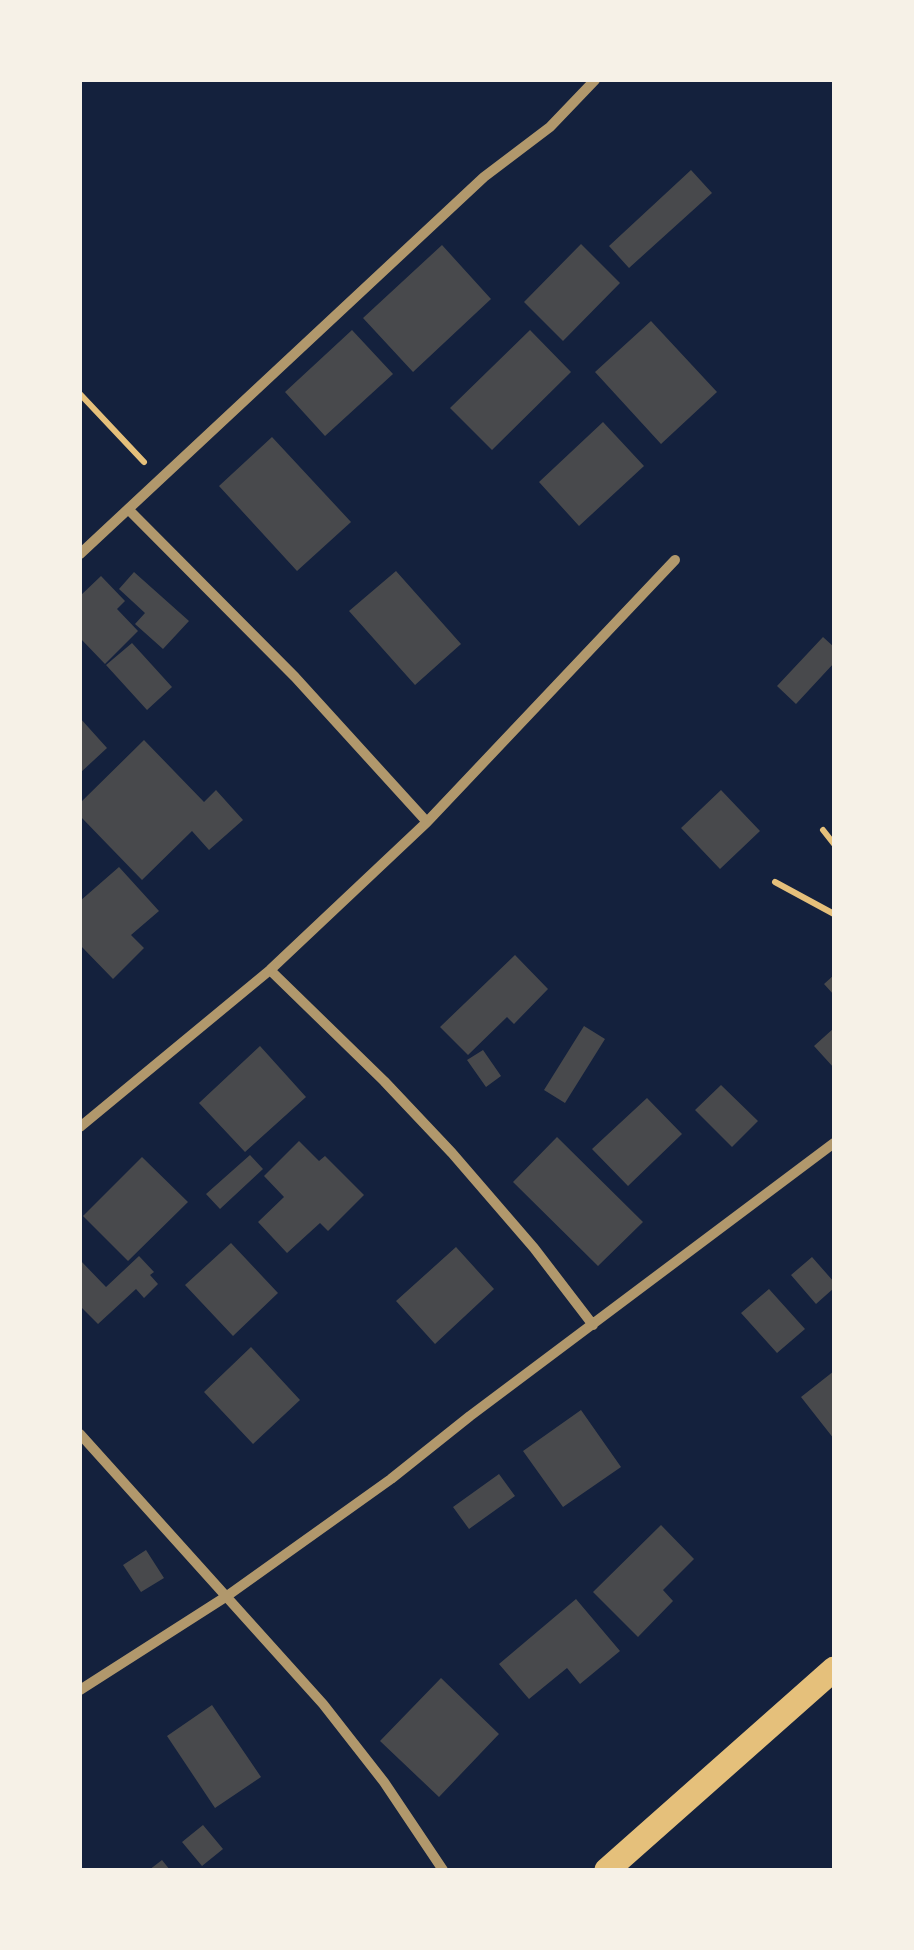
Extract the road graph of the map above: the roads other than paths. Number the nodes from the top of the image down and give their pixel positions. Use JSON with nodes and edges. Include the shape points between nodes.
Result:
{"nodes":[{"id":1,"x":595,"y":80,"type":"edge"},
{"id":2,"x":128,"y":509,"type":"junction"},
{"id":3,"x":80,"y":554,"type":"edge"},
{"id":4,"x":675,"y":560,"type":"dead end"},
{"id":5,"x":427,"y":822,"type":"junction"},
{"id":6,"x":270,"y":970,"type":"junction"},
{"id":7,"x":80,"y":1127,"type":"edge"},
{"id":8,"x":834,"y":1143,"type":"edge"},
{"id":9,"x":593,"y":1326,"type":"junction"},
{"id":10,"x":80,"y":1434,"type":"edge"},
{"id":11,"x":227,"y":1596,"type":"junction"},
{"id":12,"x":834,"y":1669,"type":"edge"},
{"id":13,"x":80,"y":1690,"type":"edge"},
{"id":14,"x":442,"y":1870,"type":"edge"},
{"id":15,"x":608,"y":1870,"type":"edge"}],
"edges":[{"from":1,"to":2,"type":"street"},
{"from":2,"to":3,"type":"street"},
{"from":2,"to":5,"type":"street","via":[[295,676]]},
{"from":4,"to":5,"type":"street"},
{"from":5,"to":6,"type":"street"},
{"from":6,"to":7,"type":"street"},
{"from":6,"to":9,"type":"street","via":[[452,1152]]},
{"from":8,"to":9,"type":"street"},
{"from":9,"to":11,"type":"street"},
{"from":10,"to":11,"type":"street"},
{"from":11,"to":13,"type":"street"},
{"from":11,"to":14,"type":"street","via":[[323,1704]]},
{"from":12,"to":15,"type":"main road"}]}
